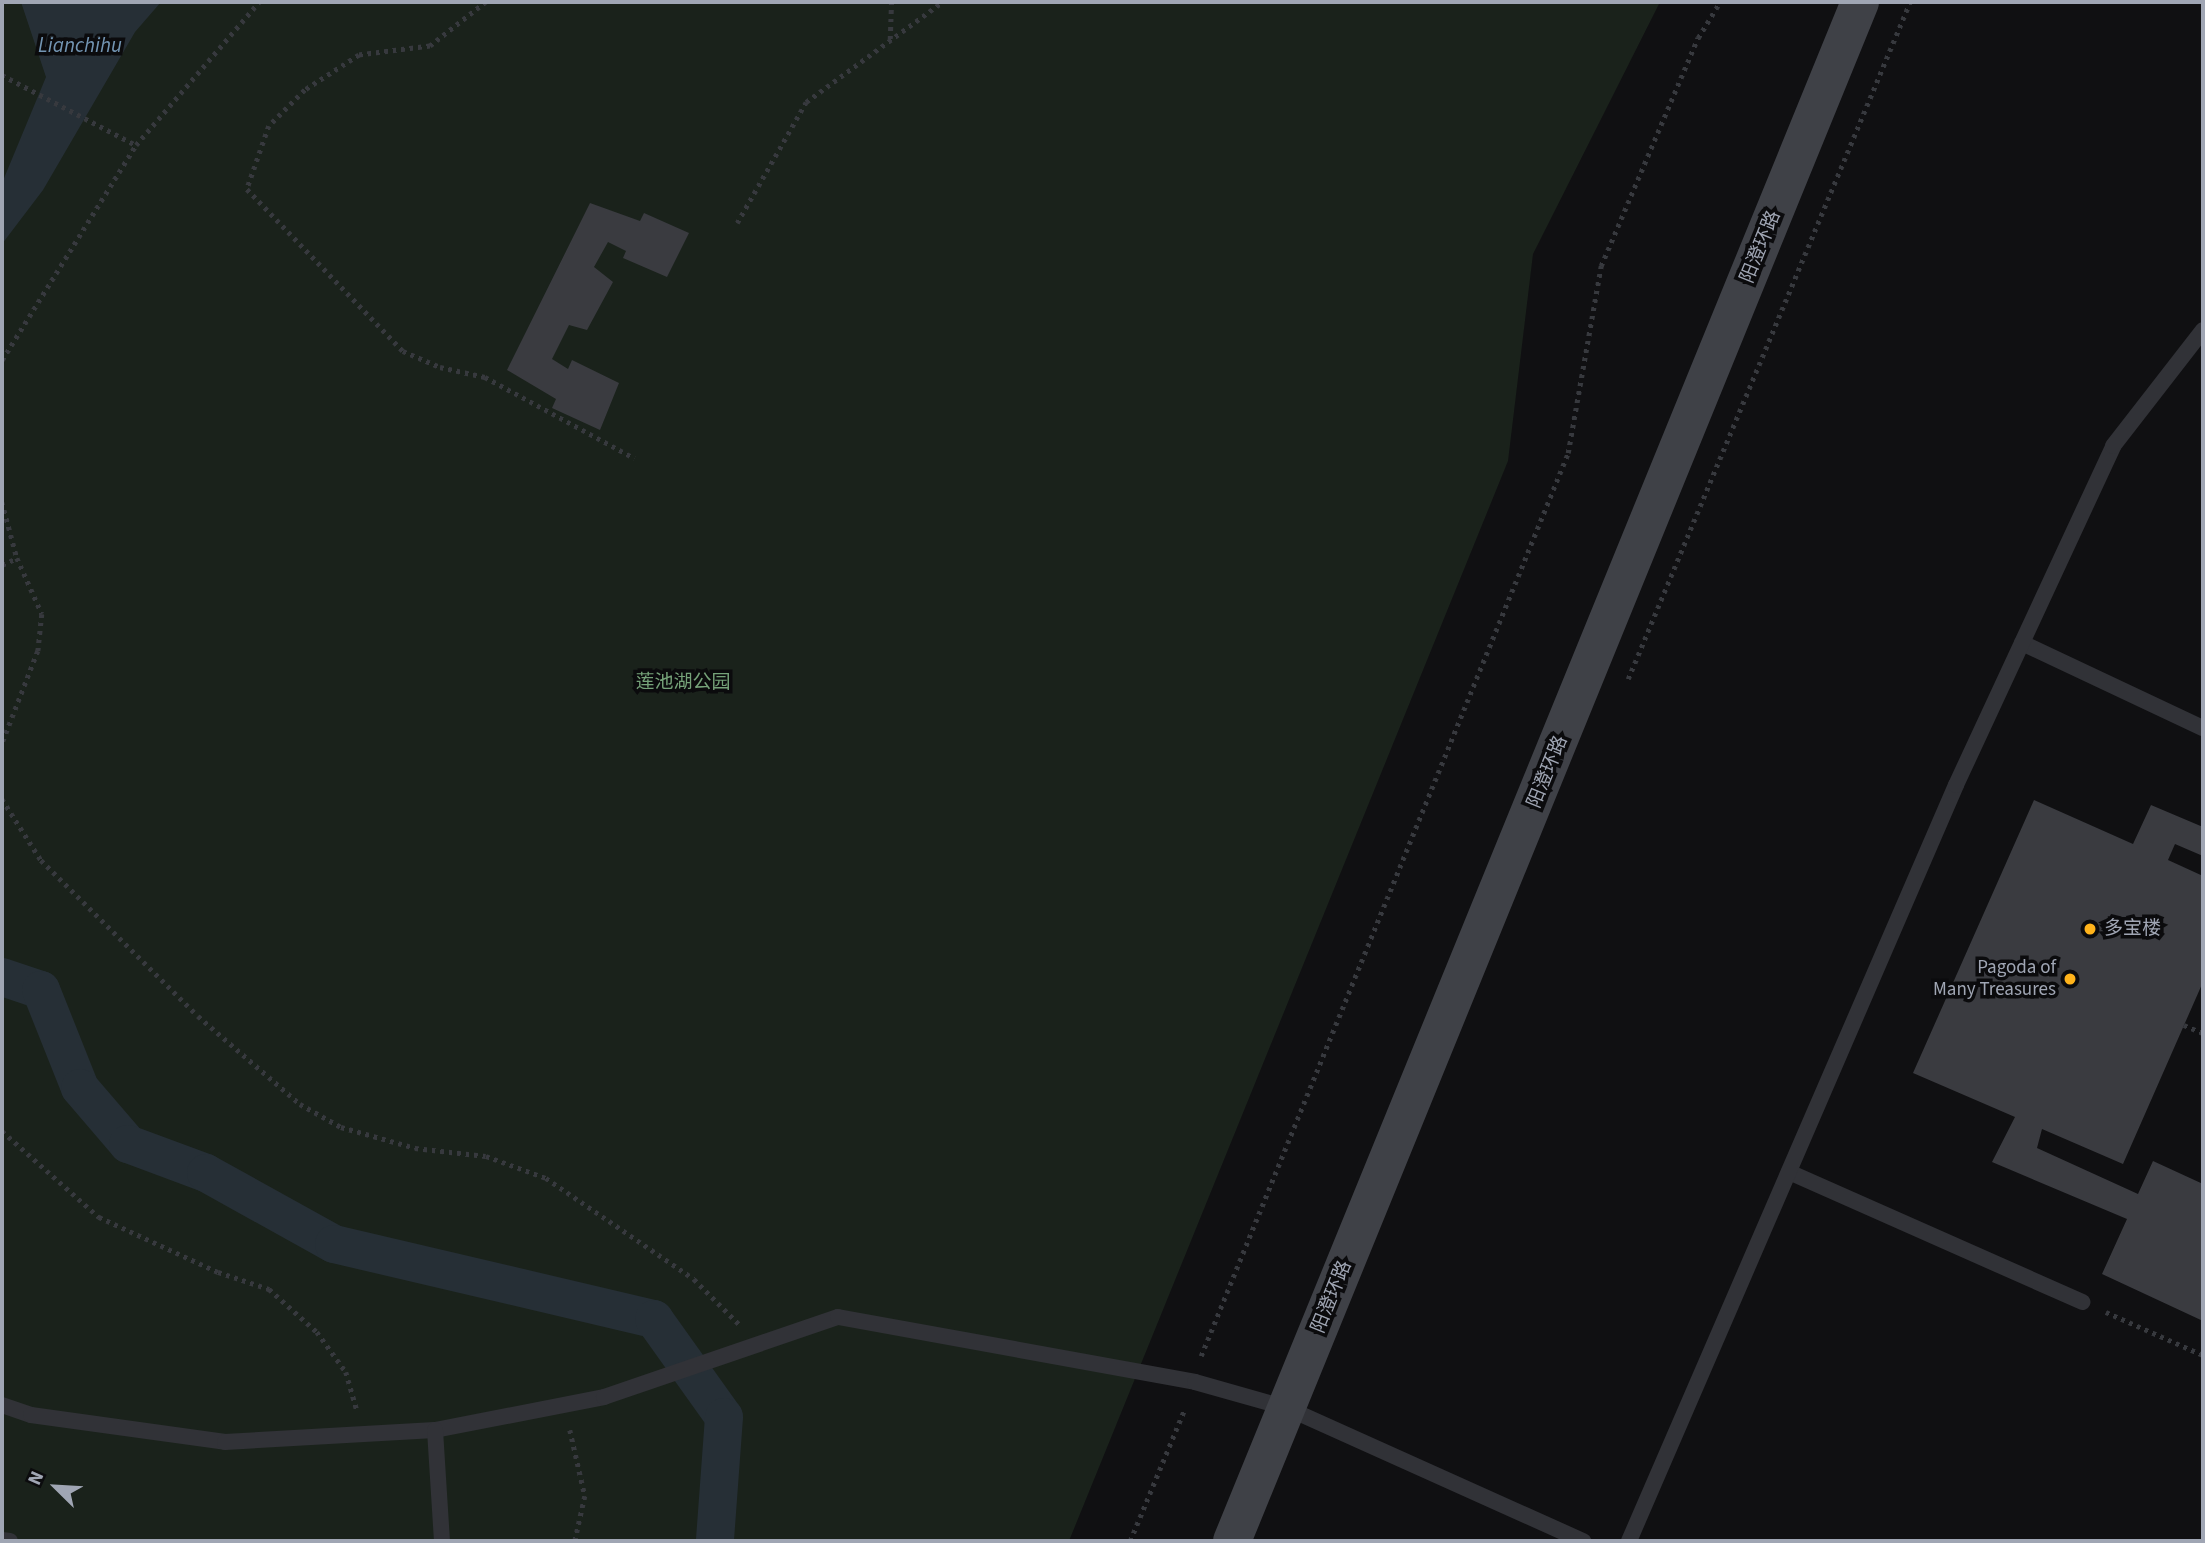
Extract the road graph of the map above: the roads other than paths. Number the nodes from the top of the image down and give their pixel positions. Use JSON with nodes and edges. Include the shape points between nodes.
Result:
{"nodes":[{"id":1,"x":1860,"y":2,"type":"edge"},
{"id":2,"x":2203,"y":330,"type":"edge"},
{"id":3,"x":2022,"y":643,"type":"junction"},
{"id":4,"x":2203,"y":728,"type":"edge"},
{"id":5,"x":1789,"y":1172,"type":"junction"},
{"id":6,"x":2082,"y":1302,"type":"road end"},
{"id":7,"x":2,"y":1405,"type":"edge"},
{"id":8,"x":1287,"y":1408,"type":"junction"},
{"id":9,"x":435,"y":1430,"type":"junction"},
{"id":10,"x":2,"y":1540,"type":"edge"},
{"id":11,"x":10,"y":1541,"type":"edge"},
{"id":12,"x":442,"y":1541,"type":"edge"},
{"id":13,"x":1232,"y":1541,"type":"edge"},
{"id":14,"x":1583,"y":1541,"type":"edge"},
{"id":15,"x":1629,"y":1541,"type":"edge"}],
"edges":[{"from":1,"to":8,"type":"main road","name":"阳澄环路"},
{"from":2,"to":3,"type":"lane","via":[[2113,446]]},
{"from":3,"to":4,"type":"lane"},
{"from":3,"to":5,"type":"lane"},
{"from":5,"to":6,"type":"lane"},
{"from":5,"to":15,"type":"lane"},
{"from":7,"to":9,"type":"lane","via":[[31,1415],[225,1441]]},
{"from":8,"to":9,"type":"lane","via":[[1195,1382],[838,1317],[631,1388]]},
{"from":8,"to":13,"type":"main road","name":"阳澄环路"},
{"from":8,"to":14,"type":"lane"},
{"from":9,"to":12,"type":"lane"},
{"from":10,"to":11,"type":"lane"}]}
